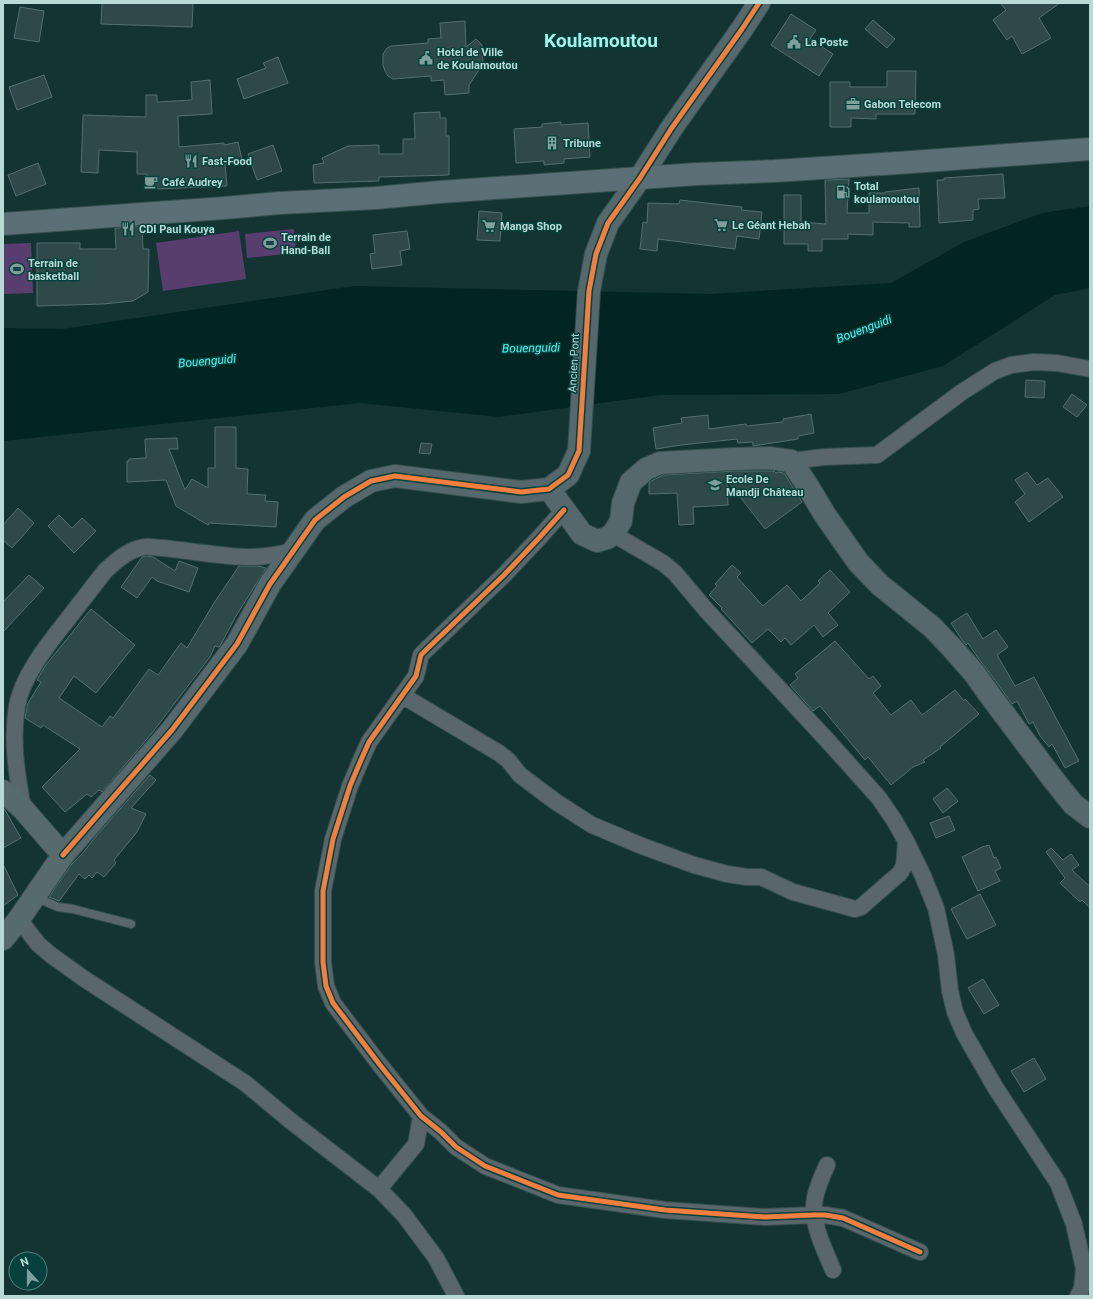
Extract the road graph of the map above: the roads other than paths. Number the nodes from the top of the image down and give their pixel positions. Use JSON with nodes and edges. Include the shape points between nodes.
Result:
{"nodes":[{"id":1,"x":759,"y":3,"type":"edge"},
{"id":2,"x":1090,"y":149,"type":"edge"},
{"id":3,"x":640,"y":178,"type":"junction"},
{"id":4,"x":3,"y":224,"type":"edge"},
{"id":5,"x":1090,"y":369,"type":"edge"},
{"id":6,"x":791,"y":461,"type":"junction"},
{"id":7,"x":549,"y":489,"type":"junction"},
{"id":8,"x":564,"y":510,"type":"junction"},
{"id":9,"x":613,"y":534,"type":"junction"},
{"id":10,"x":294,"y":551,"type":"junction"},
{"id":11,"x":403,"y":696,"type":"junction"},
{"id":12,"x":3,"y":791,"type":"edge"},
{"id":13,"x":23,"y":809,"type":"junction"},
{"id":14,"x":1090,"y":817,"type":"edge"},
{"id":15,"x":906,"y":841,"type":"junction"},
{"id":16,"x":63,"y":855,"type":"junction"},
{"id":17,"x":34,"y":897,"type":"junction"},
{"id":18,"x":20,"y":919,"type":"junction"},
{"id":19,"x":131,"y":924,"type":"dead end"},
{"id":20,"x":3,"y":939,"type":"edge"},
{"id":21,"x":421,"y":1116,"type":"junction"},
{"id":22,"x":441,"y":1132,"type":"junction"},
{"id":23,"x":416,"y":1144,"type":"junction"},
{"id":24,"x":826,"y":1165,"type":"dead end"},
{"id":25,"x":379,"y":1189,"type":"junction"},
{"id":26,"x":814,"y":1215,"type":"junction"},
{"id":27,"x":920,"y":1252,"type":"dead end"},
{"id":28,"x":833,"y":1270,"type":"dead end"},
{"id":29,"x":456,"y":1296,"type":"edge"},
{"id":30,"x":1078,"y":1296,"type":"edge"}],
"edges":[{"from":1,"to":3,"type":"street","name":"Ancien Pont"},
{"from":2,"to":3,"type":"main road"},
{"from":3,"to":4,"type":"main road"},
{"from":3,"to":7,"type":"street","name":"Ancien Pont","via":[[608,223],[596,254],[588,291],[579,451],[568,476]]},
{"from":5,"to":6,"type":"street","via":[[1057,363],[1011,364],[962,392],[877,454]]},
{"from":6,"to":9,"type":"street","via":[[769,458],[733,459],[660,464],[646,469],[632,482],[620,521]]},
{"from":6,"to":14,"type":"street","via":[[858,562],[880,585],[932,627],[953,648],[1073,804]]},
{"from":7,"to":8,"type":"street"},
{"from":7,"to":10,"type":"street","via":[[521,492],[395,476],[371,481],[344,497],[315,520]]},
{"from":8,"to":9,"type":"street","via":[[582,534],[589,538],[597,541]]},
{"from":8,"to":11,"type":"street","via":[[504,575],[421,655],[416,676]]},
{"from":9,"to":15,"type":"street","via":[[663,563],[675,573],[879,798]]},
{"from":10,"to":13,"type":"street","via":[[251,558],[145,547],[118,559],[105,571],[40,656],[24,684],[17,704],[14,732],[15,761]]},
{"from":10,"to":16,"type":"street","via":[[270,584],[237,644],[172,730]]},
{"from":11,"to":15,"type":"street","via":[[499,753],[520,775],[592,825],[694,865],[727,874],[761,877],[793,892],[855,909],[861,907],[900,873],[904,866]]},
{"from":11,"to":21,"type":"street","via":[[369,742],[350,786],[333,839],[323,891],[323,962],[326,986],[333,1003]]},
{"from":12,"to":13,"type":"highway"},
{"from":13,"to":16,"type":"highway"},
{"from":15,"to":30,"type":"street","via":[[936,908],[955,1012],[964,1033],[995,1087],[1058,1183],[1071,1218],[1084,1269],[1082,1288]]},
{"from":16,"to":17,"type":"highway"},
{"from":17,"to":18,"type":"highway"},
{"from":17,"to":19,"type":"lane","via":[[58,907]]},
{"from":18,"to":20,"type":"highway"},
{"from":18,"to":25,"type":"street","via":[[38,944],[51,955],[245,1083]]},
{"from":21,"to":22,"type":"street"},
{"from":21,"to":23,"type":"street"},
{"from":22,"to":23,"type":"street"},
{"from":22,"to":26,"type":"street","via":[[456,1147],[485,1166],[558,1195],[665,1210],[765,1218]]},
{"from":23,"to":25,"type":"street"},
{"from":24,"to":26,"type":"street","via":[[819,1182]]},
{"from":25,"to":29,"type":"street","via":[[404,1215],[436,1258]]},
{"from":26,"to":27,"type":"street","via":[[843,1218]]},
{"from":26,"to":28,"type":"street"}]}
